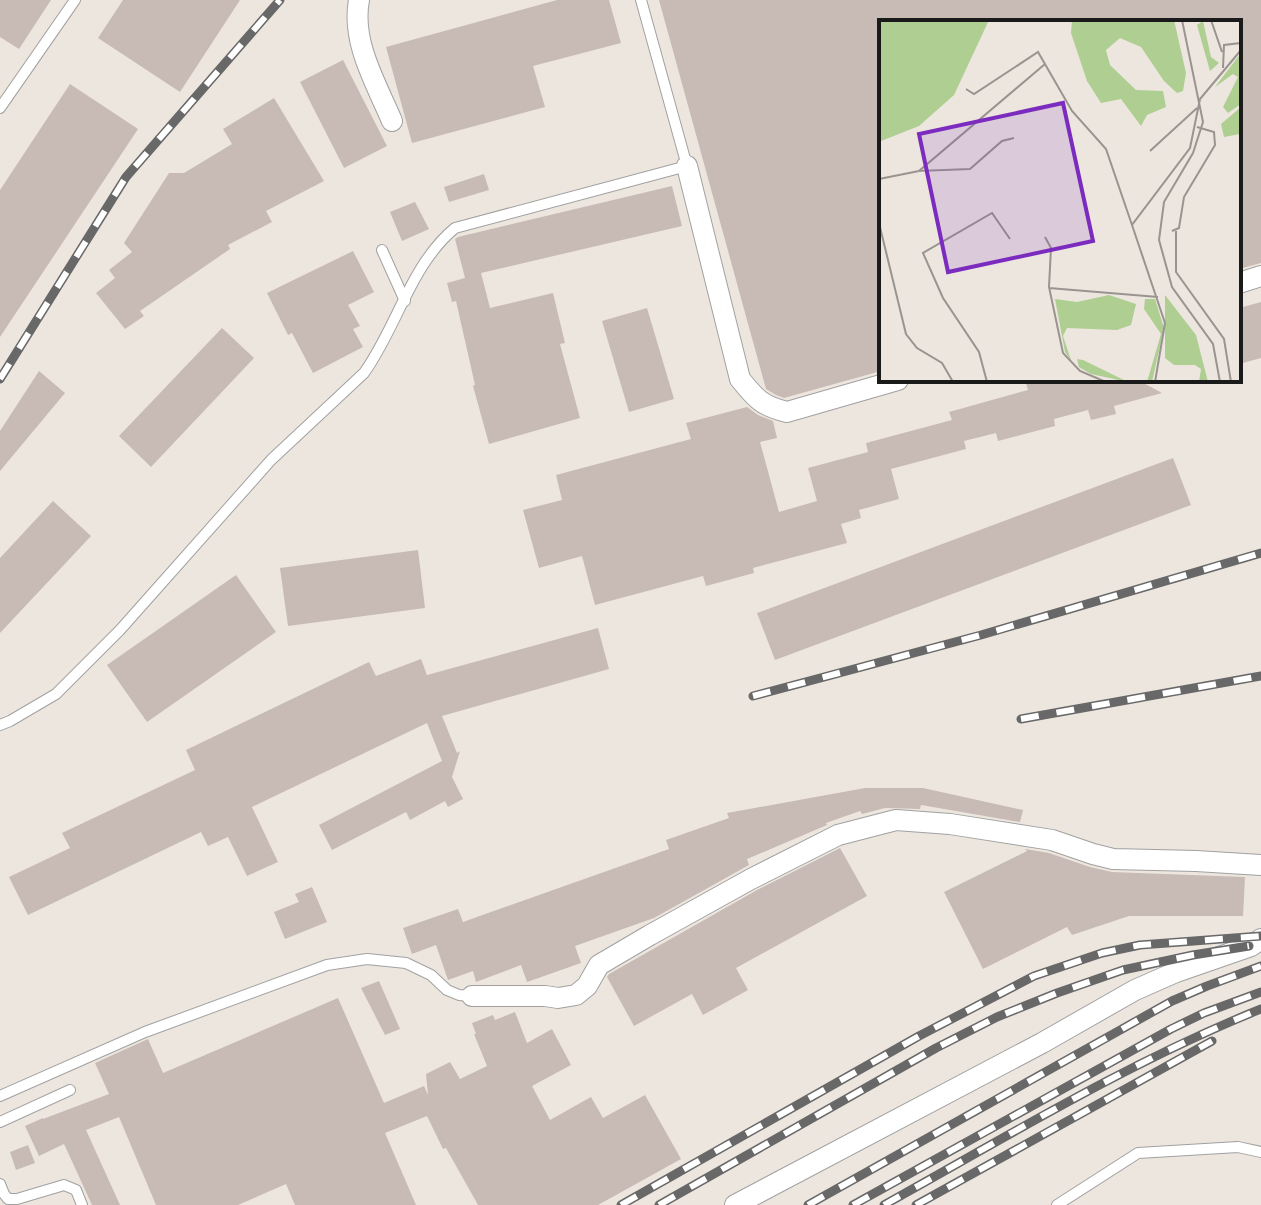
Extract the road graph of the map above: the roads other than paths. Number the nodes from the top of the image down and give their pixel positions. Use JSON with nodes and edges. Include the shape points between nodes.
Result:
{"nodes":[{"id":1,"x":75,"y":0,"type":"edge"},
{"id":2,"x":359,"y":0,"type":"edge"},
{"id":3,"x":641,"y":0,"type":"edge"},
{"id":4,"x":0,"y":108,"type":"edge"},
{"id":5,"x":392,"y":121,"type":"dead end"},
{"id":6,"x":687,"y":166,"type":"junction"},
{"id":7,"x":382,"y":250,"type":"dead end"},
{"id":8,"x":1261,"y":276,"type":"edge"},
{"id":9,"x":1241,"y":282,"type":"edge"},
{"id":10,"x":405,"y":301,"type":"junction"},
{"id":11,"x":891,"y":382,"type":"edge"},
{"id":12,"x":0,"y":725,"type":"edge"},
{"id":13,"x":1261,"y":865,"type":"edge"},
{"id":14,"x":1261,"y":939,"type":"edge"},
{"id":15,"x":472,"y":996,"type":"joint"},
{"id":16,"x":70,"y":1090,"type":"dead end"},
{"id":17,"x":0,"y":1096,"type":"edge"},
{"id":18,"x":0,"y":1122,"type":"edge"},
{"id":19,"x":1261,"y":1152,"type":"edge"},
{"id":20,"x":0,"y":1184,"type":"edge"},
{"id":21,"x":82,"y":1205,"type":"edge"},
{"id":22,"x":735,"y":1205,"type":"edge"},
{"id":23,"x":1057,"y":1205,"type":"edge"}],
"edges":[{"from":1,"to":4,"type":"lane"},
{"from":2,"to":5,"type":"street","via":[[359,39]]},
{"from":3,"to":6,"type":"lane"},
{"from":6,"to":10,"type":"lane","via":[[455,228],[415,278]]},
{"from":6,"to":11,"type":"street","via":[[740,379],[754,397],[787,412]]},
{"from":7,"to":10,"type":"lane"},
{"from":8,"to":9,"type":"street"},
{"from":10,"to":12,"type":"lane","via":[[364,373],[271,460],[120,630],[56,694]]},
{"from":13,"to":15,"type":"street","via":[[1113,859],[1052,840],[896,820],[838,835],[751,879],[599,965],[576,995]]},
{"from":14,"to":22,"type":"street","via":[[1135,990]]},
{"from":15,"to":17,"type":"lane","via":[[447,990],[406,963],[367,959],[327,965],[145,1032]]},
{"from":16,"to":18,"type":"lane"},
{"from":19,"to":23,"type":"lane","via":[[1238,1147],[1138,1153]]},
{"from":20,"to":21,"type":"lane","via":[[8,1199],[64,1185],[76,1190]]}]}
